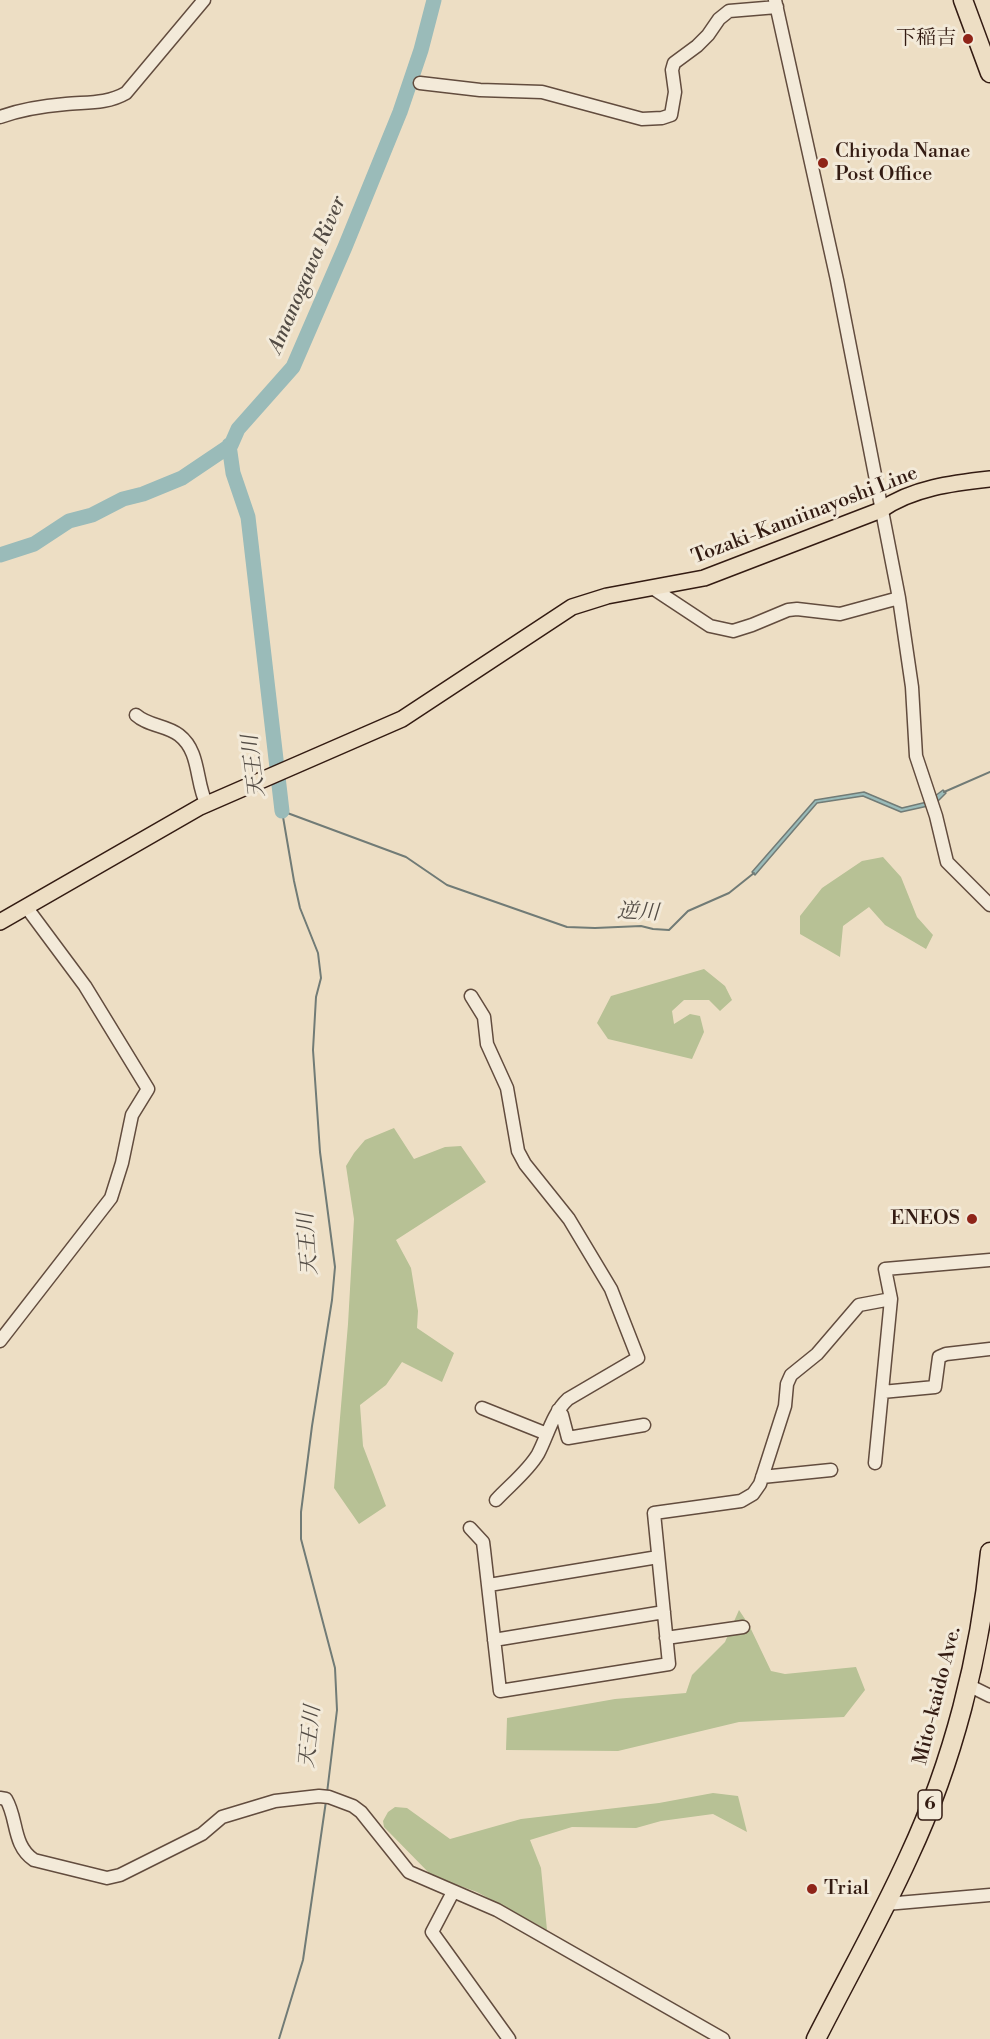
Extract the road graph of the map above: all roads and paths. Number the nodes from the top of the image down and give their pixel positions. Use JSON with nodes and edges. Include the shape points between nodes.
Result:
{"nodes":[{"id":1,"x":204,"y":0,"type":"edge"},
{"id":2,"x":963,"y":0,"type":"edge"},
{"id":3,"x":776,"y":3,"type":"edge"},
{"id":4,"x":990,"y":73,"type":"edge"},
{"id":5,"x":420,"y":83,"type":"dead end"},
{"id":6,"x":0,"y":117,"type":"edge"},
{"id":7,"x":990,"y":479,"type":"edge"},
{"id":8,"x":881,"y":510,"type":"junction"},
{"id":9,"x":654,"y":589,"type":"junction"},
{"id":10,"x":899,"y":598,"type":"junction"},
{"id":11,"x":136,"y":715,"type":"dead end"},
{"id":12,"x":207,"y":805,"type":"junction"},
{"id":13,"x":990,"y":905,"type":"edge"},
{"id":14,"x":27,"y":908,"type":"junction"},
{"id":15,"x":0,"y":922,"type":"edge"},
{"id":16,"x":471,"y":996,"type":"dead end"},
{"id":17,"x":990,"y":1260,"type":"edge"},
{"id":18,"x":891,"y":1299,"type":"junction"},
{"id":19,"x":0,"y":1341,"type":"edge"},
{"id":20,"x":990,"y":1349,"type":"edge"},
{"id":21,"x":882,"y":1392,"type":"junction"},
{"id":22,"x":482,"y":1408,"type":"dead end"},
{"id":23,"x":558,"y":1410,"type":"junction"},
{"id":24,"x":645,"y":1425,"type":"dead end"},
{"id":25,"x":547,"y":1434,"type":"junction"},
{"id":26,"x":875,"y":1463,"type":"dead end"},
{"id":27,"x":831,"y":1470,"type":"dead end"},
{"id":28,"x":762,"y":1477,"type":"junction"},
{"id":29,"x":496,"y":1500,"type":"dead end"},
{"id":30,"x":470,"y":1528,"type":"dead end"},
{"id":31,"x":990,"y":1552,"type":"edge"},
{"id":32,"x":658,"y":1557,"type":"junction"},
{"id":33,"x":489,"y":1585,"type":"junction"},
{"id":34,"x":664,"y":1612,"type":"junction"},
{"id":35,"x":743,"y":1627,"type":"dead end"},
{"id":36,"x":666,"y":1638,"type":"junction"},
{"id":37,"x":494,"y":1640,"type":"junction"},
{"id":38,"x":968,"y":1685,"type":"junction"},
{"id":39,"x":990,"y":1696,"type":"edge"},
{"id":40,"x":0,"y":1798,"type":"edge"},
{"id":41,"x":453,"y":1892,"type":"junction"},
{"id":42,"x":990,"y":1895,"type":"edge"},
{"id":43,"x":886,"y":1904,"type":"junction"},
{"id":44,"x":509,"y":2039,"type":"edge"},
{"id":45,"x":723,"y":2039,"type":"edge"},
{"id":46,"x":816,"y":2039,"type":"edge"}],
"edges":[{"from":1,"to":6,"type":"street","via":[[126,93],[116,99],[22,109]]},
{"from":2,"to":4,"type":"highway"},
{"from":3,"to":5,"type":"street","via":[[729,11],[697,46],[674,63],[671,115],[662,118],[642,119],[542,92]]},
{"from":3,"to":8,"type":"street","via":[[837,280]]},
{"from":7,"to":8,"type":"main road","name":"Tozaki-Kamiinayoshi Line","via":[[909,495]]},
{"from":8,"to":9,"type":"main road","name":"Tozaki-Kamiinayoshi Line","via":[[723,572]]},
{"from":8,"to":10,"type":"street"},
{"from":9,"to":10,"type":"street","via":[[710,626],[732,630],[788,610],[840,614]]},
{"from":9,"to":12,"type":"main road","name":"Tozaki-Kamiinayoshi Line","via":[[607,596],[572,607],[402,719]]},
{"from":10,"to":13,"type":"street","via":[[912,687],[915,747],[947,862]]},
{"from":11,"to":12,"type":"street","via":[[178,734],[188,744]]},
{"from":12,"to":14,"type":"main road","name":"Tozaki-Kamiinayoshi Line"},
{"from":14,"to":15,"type":"main road","name":"Tozaki-Kamiinayoshi Line"},
{"from":14,"to":19,"type":"street","via":[[85,986],[148,1089],[132,1115],[111,1198]]},
{"from":16,"to":23,"type":"street","via":[[484,1017],[488,1044],[507,1088],[521,1158],[569,1219],[611,1289],[638,1358],[581,1389]]},
{"from":17,"to":18,"type":"street","via":[[885,1269]]},
{"from":18,"to":21,"type":"street"},
{"from":18,"to":28,"type":"street","via":[[859,1305],[817,1354],[791,1375]]},
{"from":20,"to":21,"type":"street","via":[[939,1357],[935,1387]]},
{"from":21,"to":26,"type":"street"},
{"from":22,"to":25,"type":"street"},
{"from":23,"to":24,"type":"street","via":[[568,1438]]},
{"from":23,"to":25,"type":"street"},
{"from":25,"to":29,"type":"street","via":[[529,1467]]},
{"from":27,"to":28,"type":"street"},
{"from":28,"to":32,"type":"street","via":[[753,1494],[741,1501],[654,1513]]},
{"from":30,"to":33,"type":"street","via":[[483,1542]]},
{"from":31,"to":38,"type":"highway","name":"Mito-kaido Ave.","number":"6"},
{"from":32,"to":33,"type":"street"},
{"from":32,"to":34,"type":"street"},
{"from":33,"to":37,"type":"street"},
{"from":34,"to":36,"type":"street"},
{"from":34,"to":37,"type":"street"},
{"from":35,"to":36,"type":"street"},
{"from":36,"to":37,"type":"street","via":[[669,1664],[500,1691]]},
{"from":38,"to":39,"type":"street"},
{"from":38,"to":43,"type":"highway","name":"Mito-kaido Ave.","number":"6","via":[[941,1777]]},
{"from":40,"to":41,"type":"street","via":[[10,1806],[19,1842],[34,1860],[107,1878],[136,1868],[202,1834],[222,1817],[275,1801],[324,1796],[361,1812],[409,1872]]},
{"from":41,"to":44,"type":"street","via":[[432,1932]]},
{"from":41,"to":45,"type":"street","via":[[497,1910]]},
{"from":42,"to":43,"type":"street"},
{"from":43,"to":46,"type":"highway","name":"Mito-kaido Ave.","number":"6"}]}
